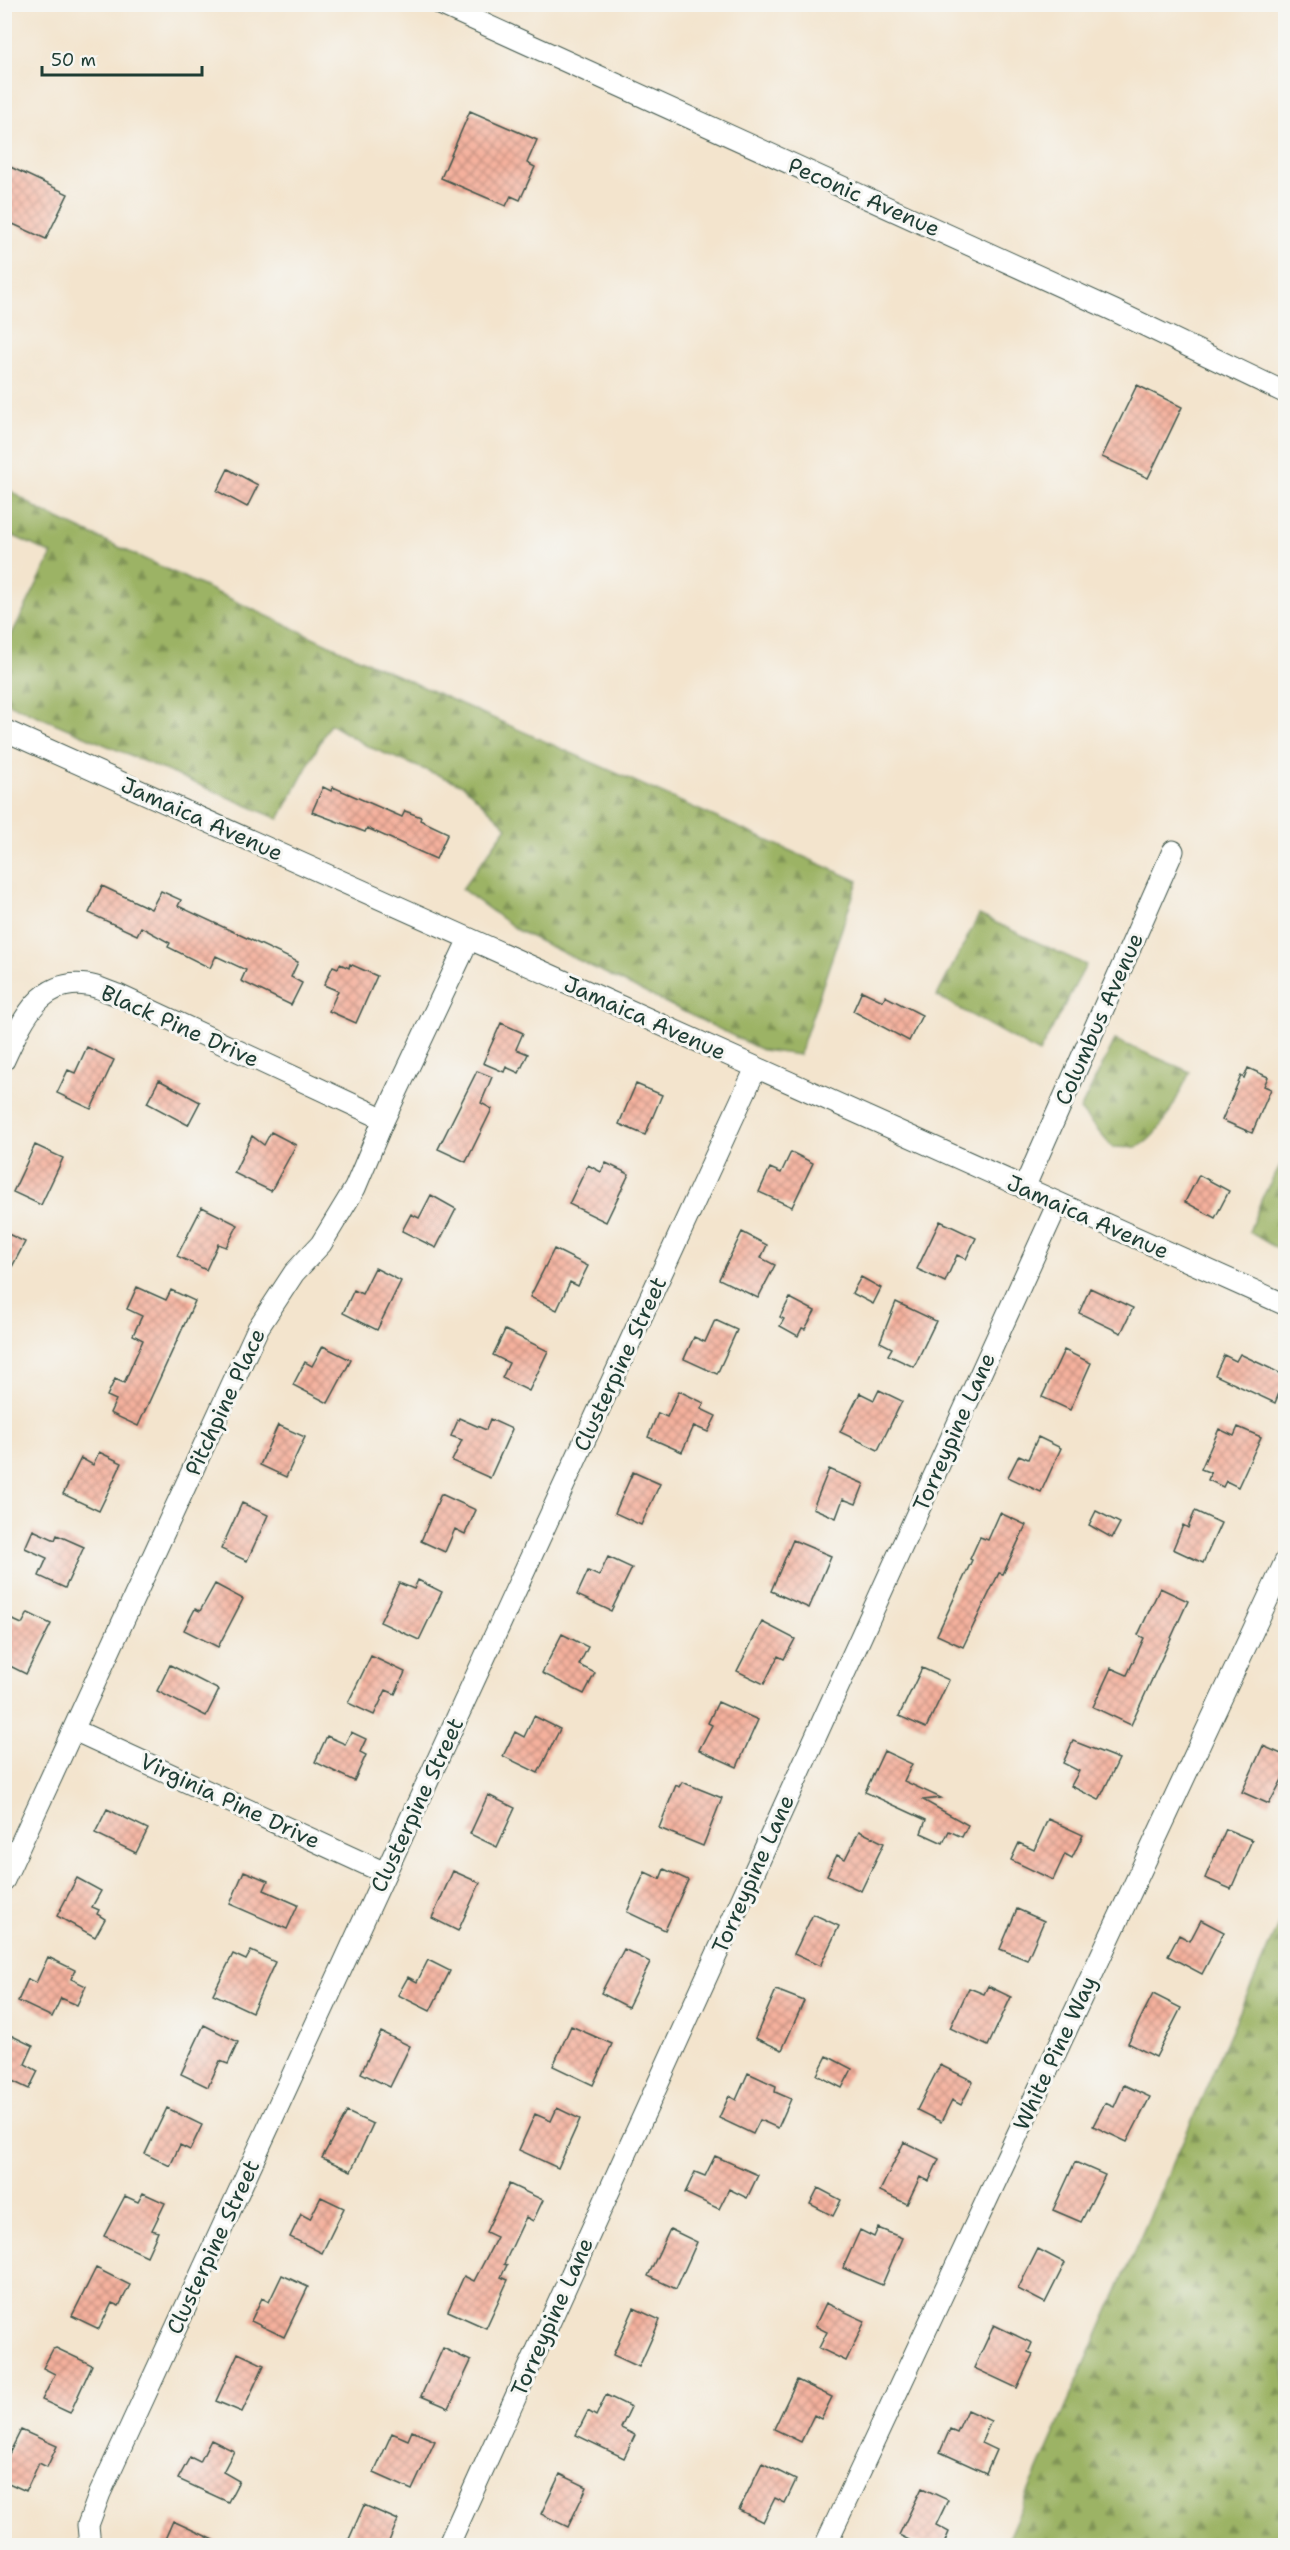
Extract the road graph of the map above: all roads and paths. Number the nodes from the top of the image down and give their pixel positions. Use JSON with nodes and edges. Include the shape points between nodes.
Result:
{"nodes":[{"id":1,"x":440,"y":4,"type":"edge"},
{"id":2,"x":1286,"y":393,"type":"edge"},
{"id":3,"x":4,"y":730,"type":"edge"},
{"id":4,"x":1173,"y":851,"type":"dead end"},
{"id":5,"x":469,"y":939,"type":"junction"},
{"id":6,"x":4,"y":1060,"type":"edge"},
{"id":7,"x":756,"y":1068,"type":"junction"},
{"id":8,"x":384,"y":1119,"type":"junction"},
{"id":9,"x":1024,"y":1188,"type":"junction"},
{"id":10,"x":1058,"y":1203,"type":"junction"},
{"id":11,"x":1286,"y":1305,"type":"edge"},
{"id":12,"x":1286,"y":1560,"type":"edge"},
{"id":13,"x":74,"y":1730,"type":"junction"},
{"id":14,"x":385,"y":1873,"type":"junction"},
{"id":15,"x":4,"y":1880,"type":"edge"},
{"id":16,"x":90,"y":2546,"type":"edge"},
{"id":17,"x":448,"y":2546,"type":"edge"},
{"id":18,"x":825,"y":2546,"type":"edge"}],
"edges":[{"from":1,"to":2,"type":"street","name":"Peconic Avenue"},
{"from":3,"to":5,"type":"street","name":"Jamaica Avenue"},
{"from":4,"to":9,"type":"street","name":"Columbus Avenue"},
{"from":5,"to":7,"type":"street","name":"Jamaica Avenue"},
{"from":5,"to":8,"type":"street","name":"Pitchpine Place"},
{"from":6,"to":8,"type":"street","name":"Black Pine Drive","via":[[27,1011],[56,988],[86,985],[118,995]]},
{"from":7,"to":9,"type":"street","name":"Jamaica Avenue"},
{"from":7,"to":14,"type":"street","name":"Clusterpine Street"},
{"from":8,"to":13,"type":"street","name":"Pitchpine Place","via":[[350,1198],[258,1328]]},
{"from":9,"to":10,"type":"street","name":"Jamaica Avenue"},
{"from":10,"to":11,"type":"street","name":"Jamaica Avenue"},
{"from":10,"to":17,"type":"street","name":"Torreypine Lane"},
{"from":12,"to":18,"type":"street","name":"White Pine Way"},
{"from":13,"to":14,"type":"street","name":"Virginia Pine Drive"},
{"from":13,"to":15,"type":"street","name":"Pitchpine Place"},
{"from":14,"to":16,"type":"street","name":"Clusterpine Street","via":[[100,2493],[88,2525]]}]}
